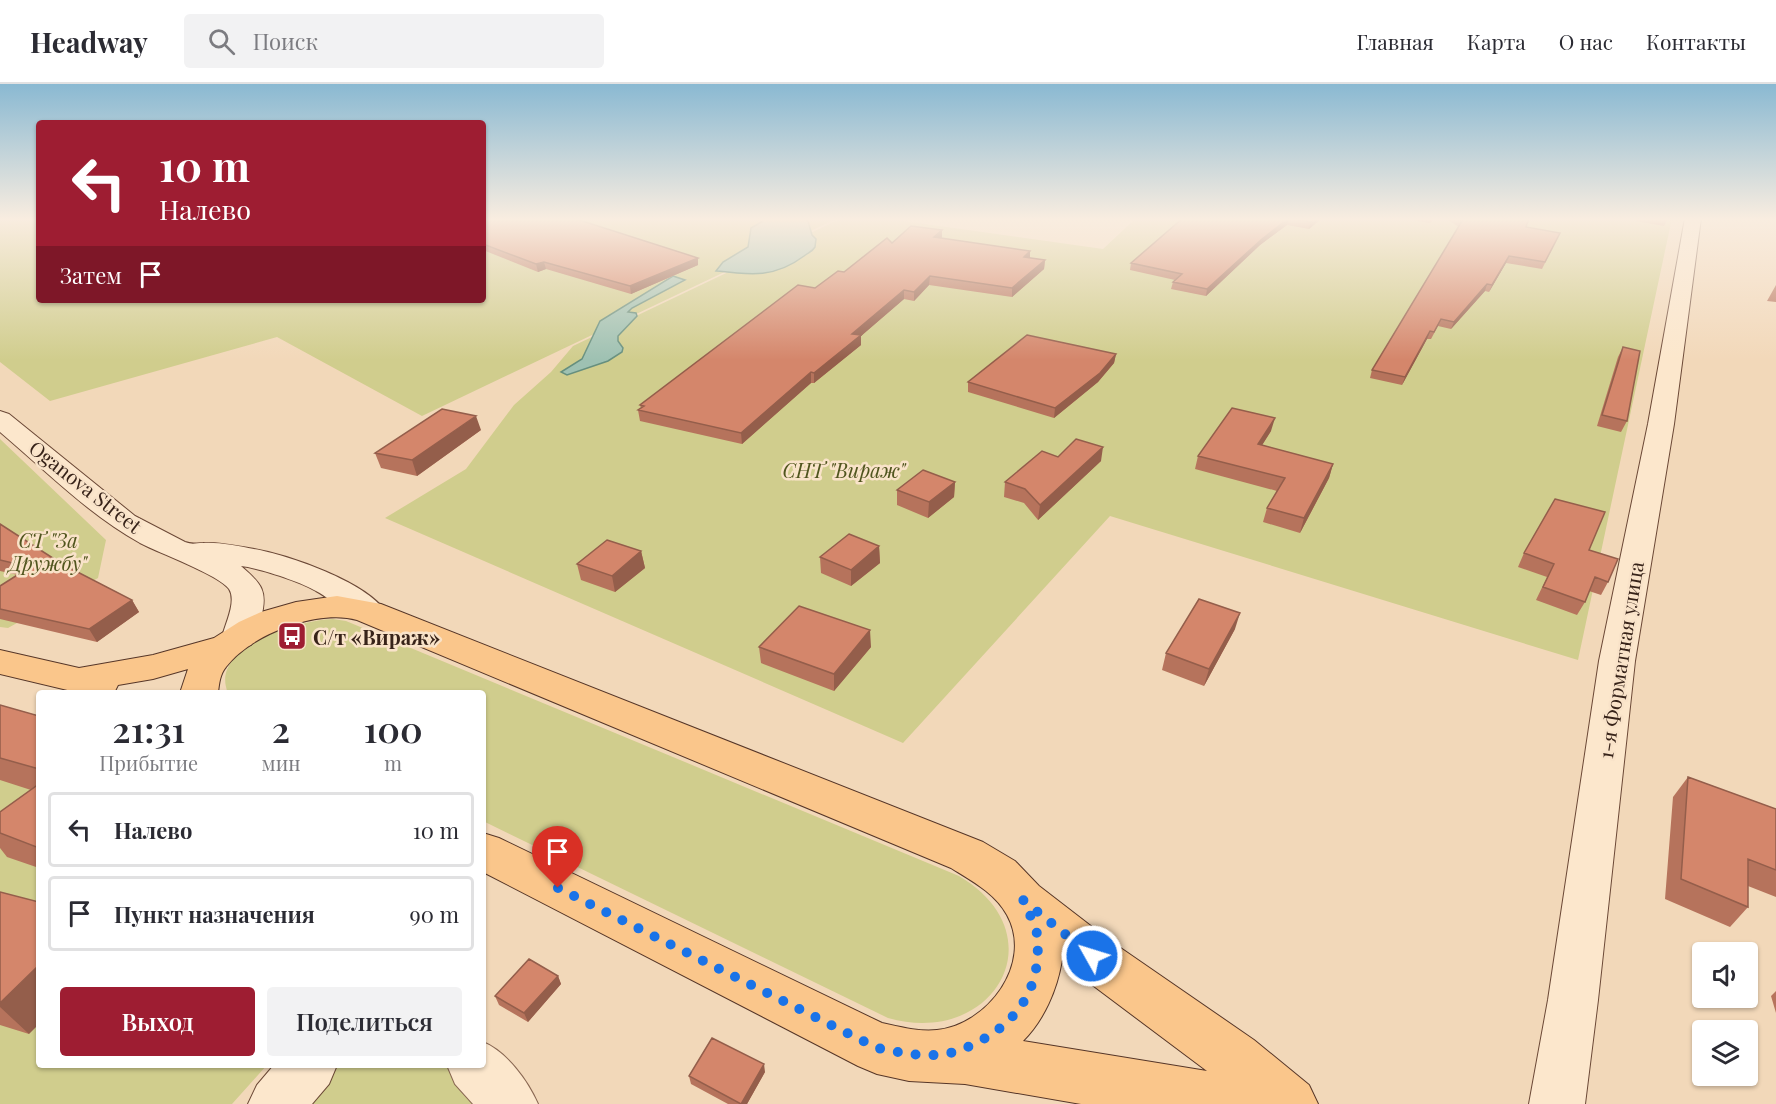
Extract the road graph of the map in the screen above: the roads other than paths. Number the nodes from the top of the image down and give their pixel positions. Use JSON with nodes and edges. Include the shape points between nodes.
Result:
{"nodes":[{"id":1,"x":1686,"y":266,"type":"edge"},
{"id":2,"x":0,"y":419,"type":"edge"},
{"id":3,"x":174,"y":549,"type":"junction"},
{"id":4,"x":369,"y":612,"type":"junction"},
{"id":5,"x":233,"y":641,"type":"junction"},
{"id":6,"x":0,"y":662,"type":"edge"},
{"id":7,"x":79,"y":680,"type":"junction"},
{"id":8,"x":117,"y":690,"type":"edge"},
{"id":9,"x":199,"y":690,"type":"edge"},
{"id":10,"x":487,"y":858,"type":"edge"},
{"id":11,"x":1023,"y":900,"type":"junction"},
{"id":12,"x":939,"y":1055,"type":"junction"},
{"id":13,"x":307,"y":1068,"type":"edge"},
{"id":14,"x":477,"y":1068,"type":"edge"},
{"id":15,"x":276,"y":1104,"type":"edge"},
{"id":16,"x":510,"y":1104,"type":"edge"},
{"id":17,"x":1243,"y":1104,"type":"edge"},
{"id":18,"x":1290,"y":1104,"type":"edge"},
{"id":19,"x":1557,"y":1104,"type":"edge"}],
"edges":[{"from":1,"to":19,"type":"street","name":"1-я Форматная улица","via":[[1617,661]]},
{"from":2,"to":3,"type":"street","name":"Oganova Street","via":[[124,522]]},
{"from":3,"to":4,"type":"street","name":"Oganova Street","via":[[254,558],[327,584]]},
{"from":3,"to":5,"type":"street","name":"Oganova Street","via":[[228,571],[245,586],[249,601]]},
{"from":4,"to":5,"type":"main road","via":[[338,606],[307,609],[274,619]]},
{"from":4,"to":11,"type":"main road","via":[[967,855],[999,874]]},
{"from":5,"to":7,"type":"main road","via":[[153,667]]},
{"from":5,"to":9,"type":"main road","via":[[207,666]]},
{"from":6,"to":7,"type":"main road"},
{"from":7,"to":8,"type":"main road"},
{"from":10,"to":12,"type":"main road","via":[[877,1048],[909,1055]]},
{"from":11,"to":12,"type":"main road","via":[[1037,931],[1037,962],[1021,1008],[996,1032],[968,1047]]},
{"from":11,"to":18,"type":"main road"},
{"from":12,"to":17,"type":"main road"},
{"from":13,"to":15,"type":"street"},
{"from":14,"to":16,"type":"street"}]}
